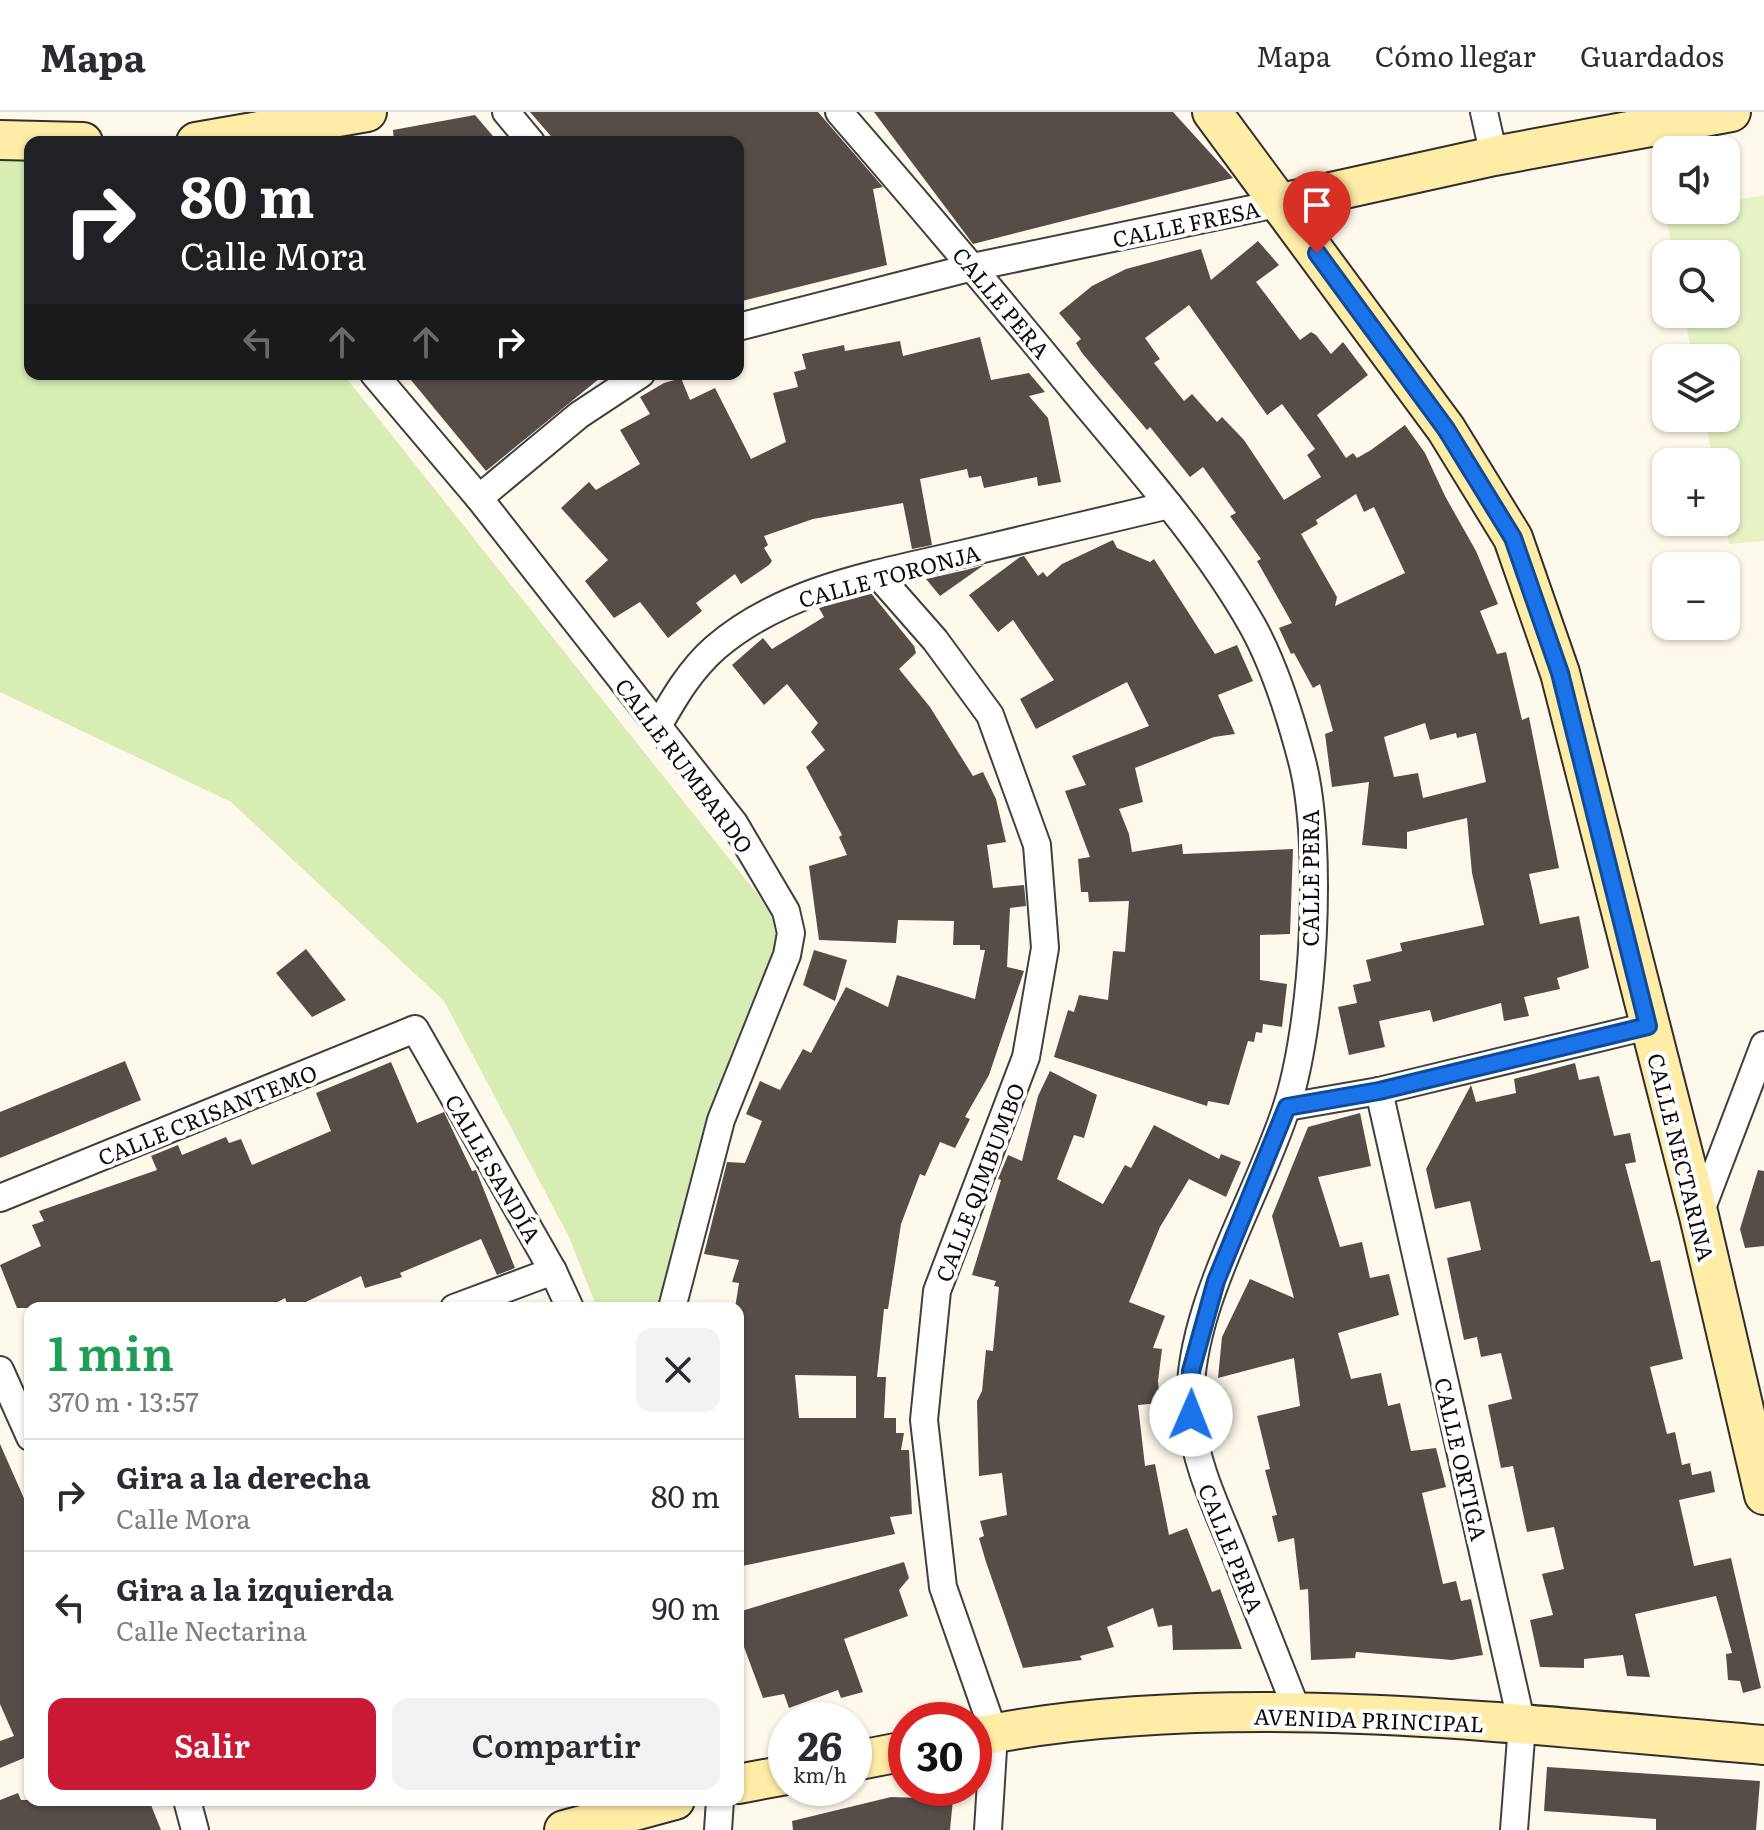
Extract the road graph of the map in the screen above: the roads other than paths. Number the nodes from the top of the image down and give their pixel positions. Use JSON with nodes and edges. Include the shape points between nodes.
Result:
{"nodes":[{"id":1,"x":367,"y":112,"type":"edge"},
{"id":2,"x":506,"y":112,"type":"edge"},
{"id":3,"x":839,"y":112,"type":"edge"},
{"id":4,"x":1212,"y":112,"type":"edge"},
{"id":5,"x":1484,"y":112,"type":"edge"},
{"id":6,"x":1731,"y":112,"type":"edge"},
{"id":7,"x":230,"y":136,"type":"edge"},
{"id":8,"x":526,"y":136,"type":"edge"},
{"id":9,"x":0,"y":140,"type":"edge"},
{"id":10,"x":24,"y":141,"type":"edge"},
{"id":11,"x":1494,"y":156,"type":"junction"},
{"id":12,"x":1281,"y":203,"type":"junction"},
{"id":13,"x":973,"y":267,"type":"junction"},
{"id":14,"x":744,"y":325,"type":"edge"},
{"id":15,"x":379,"y":380,"type":"edge"},
{"id":16,"x":632,"y":380,"type":"edge"},
{"id":17,"x":479,"y":498,"type":"junction"},
{"id":18,"x":1169,"y":505,"type":"junction"},
{"id":19,"x":877,"y":574,"type":"junction"},
{"id":20,"x":658,"y":726,"type":"junction"},
{"id":21,"x":1648,"y":1026,"type":"junction"},
{"id":22,"x":415,"y":1029,"type":"joint"},
{"id":23,"x":1764,"y":1045,"type":"edge"},
{"id":24,"x":1379,"y":1091,"type":"junction"},
{"id":25,"x":1287,"y":1107,"type":"junction"},
{"id":26,"x":0,"y":1198,"type":"edge"},
{"id":27,"x":1699,"y":1216,"type":"junction"},
{"id":28,"x":553,"y":1271,"type":"junction"},
{"id":29,"x":470,"y":1302,"type":"edge"},
{"id":30,"x":567,"y":1302,"type":"edge"},
{"id":31,"x":674,"y":1302,"type":"edge"},
{"id":32,"x":0,"y":1370,"type":"edge"},
{"id":33,"x":24,"y":1424,"type":"edge"},
{"id":34,"x":1764,"y":1495,"type":"edge"},
{"id":35,"x":975,"y":1702,"type":"edge"},
{"id":36,"x":1298,"y":1713,"type":"junction"},
{"id":37,"x":1522,"y":1725,"type":"junction"},
{"id":38,"x":992,"y":1734,"type":"edge"},
{"id":39,"x":1764,"y":1745,"type":"edge"},
{"id":40,"x":768,"y":1778,"type":"edge"},
{"id":41,"x":744,"y":1783,"type":"edge"},
{"id":42,"x":189,"y":1806,"type":"edge"},
{"id":43,"x":653,"y":1806,"type":"edge"},
{"id":44,"x":720,"y":1806,"type":"edge"},
{"id":45,"x":987,"y":1806,"type":"edge"},
{"id":46,"x":195,"y":1830,"type":"edge"},
{"id":47,"x":564,"y":1830,"type":"edge"},
{"id":48,"x":718,"y":1830,"type":"edge"},
{"id":49,"x":988,"y":1830,"type":"edge"},
{"id":50,"x":1514,"y":1830,"type":"edge"}],
"edges":[{"from":1,"to":7,"type":"street"},
{"from":2,"to":8,"type":"street"},
{"from":3,"to":13,"type":"street","name":"CALLE PERA"},
{"from":4,"to":12,"type":"street","name":"CALLE NECTARINA"},
{"from":5,"to":11,"type":"street"},
{"from":6,"to":11,"type":"street","name":"CALLE FRESA"},
{"from":9,"to":10,"type":"street"},
{"from":11,"to":12,"type":"street","name":"CALLE FRESA"},
{"from":12,"to":13,"type":"street","name":"CALLE FRESA"},
{"from":12,"to":21,"type":"street","name":"CALLE NECTARINA","via":[[1446,429],[1513,538],[1560,673]]},
{"from":13,"to":14,"type":"street","name":"CALLE FRESA"},
{"from":13,"to":18,"type":"street","name":"CALLE PERA"},
{"from":15,"to":17,"type":"street","name":"CALLE RUMBARDO"},
{"from":16,"to":17,"type":"street","via":[[579,415]]},
{"from":17,"to":20,"type":"street","name":"CALLE RUMBARDO"},
{"from":18,"to":19,"type":"street","name":"CALLE TORONJA"},
{"from":18,"to":25,"type":"street","name":"CALLE PERA","via":[[1253,627],[1283,698],[1309,795],[1313,890],[1306,1014]]},
{"from":19,"to":20,"type":"street","name":"CALLE TORONJA","via":[[799,598],[736,632],[695,668]]},
{"from":19,"to":35,"type":"street","name":"CALLE QIMBUMBO","via":[[990,715],[1037,845],[1045,948],[1026,1057],[937,1291],[924,1420],[943,1587]]},
{"from":20,"to":31,"type":"street","name":"CALLE RUMBARDO","via":[[734,823],[776,892],[791,933],[721,1120]]},
{"from":21,"to":24,"type":"street"},
{"from":21,"to":27,"type":"street","name":"CALLE NECTARINA"},
{"from":22,"to":26,"type":"street","name":"CALLE CRISANTEMO"},
{"from":22,"to":28,"type":"street","name":"CALLE SANDÍA"},
{"from":23,"to":27,"type":"street"},
{"from":24,"to":25,"type":"street"},
{"from":24,"to":37,"type":"street","name":"CALLE ORTIGA"},
{"from":25,"to":36,"type":"street","name":"CALLE PERA","via":[[1216,1281],[1191,1371],[1191,1415],[1198,1461]]},
{"from":27,"to":34,"type":"street","name":"CALLE NECTARINA"},
{"from":28,"to":29,"type":"street"},
{"from":28,"to":30,"type":"street","name":"CALLE SANDÍA"},
{"from":32,"to":33,"type":"street"},
{"from":36,"to":37,"type":"street","name":"AVENIDA PRINCIPAL"},
{"from":36,"to":38,"type":"street","name":"AVENIDA PRINCIPAL","via":[[1123,1716]]},
{"from":37,"to":39,"type":"street","name":"AVENIDA PRINCIPAL"},
{"from":37,"to":50,"type":"street","name":"CALLE ORTIGA"},
{"from":40,"to":41,"type":"street"},
{"from":42,"to":46,"type":"street"},
{"from":43,"to":47,"type":"street"},
{"from":44,"to":48,"type":"street"},
{"from":45,"to":49,"type":"street","name":"CALLE QIMBUMBO"}]}
